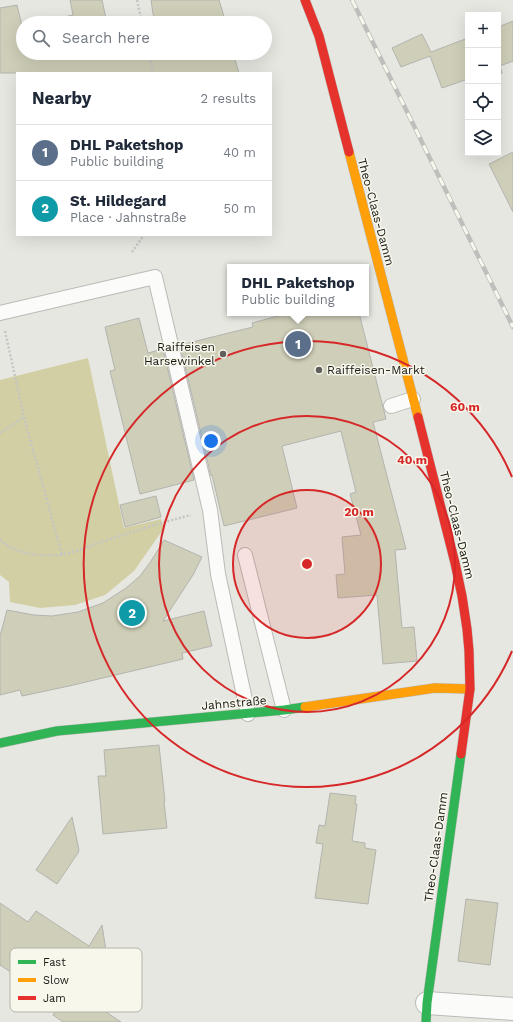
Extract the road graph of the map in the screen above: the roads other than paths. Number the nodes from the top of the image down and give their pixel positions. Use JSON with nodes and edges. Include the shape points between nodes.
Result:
{"nodes":[{"id":1,"x":305,"y":0,"type":"edge"},
{"id":2,"x":0,"y":313,"type":"edge"},
{"id":3,"x":412,"y":399,"type":"junction"},
{"id":4,"x":391,"y":406,"type":"dead end"},
{"id":5,"x":245,"y":555,"type":"dead end"},
{"id":6,"x":470,"y":689,"type":"junction"},
{"id":7,"x":284,"y":710,"type":"junction"},
{"id":8,"x":248,"y":714,"type":"junction"},
{"id":9,"x":0,"y":743,"type":"edge"},
{"id":10,"x":513,"y":1009,"type":"edge"},
{"id":11,"x":427,"y":1012,"type":"edge"}],
"edges":[{"from":1,"to":3,"type":"street","name":"Theo-Claas-Damm","via":[[319,36]]},
{"from":2,"to":8,"type":"lane","via":[[155,277],[210,510],[218,574]]},
{"from":3,"to":4,"type":"lane"},
{"from":3,"to":6,"type":"street","name":"Theo-Claas-Damm","via":[[459,578],[469,648]]},
{"from":5,"to":7,"type":"lane"},
{"from":6,"to":7,"type":"street","name":"Jahnstraße","via":[[435,688]]},
{"from":6,"to":11,"type":"street","name":"Theo-Claas-Damm"},
{"from":7,"to":8,"type":"street","name":"Jahnstraße"},
{"from":8,"to":9,"type":"street","name":"Jahnstraße","via":[[57,731]]},
{"from":10,"to":11,"type":"street"}]}
